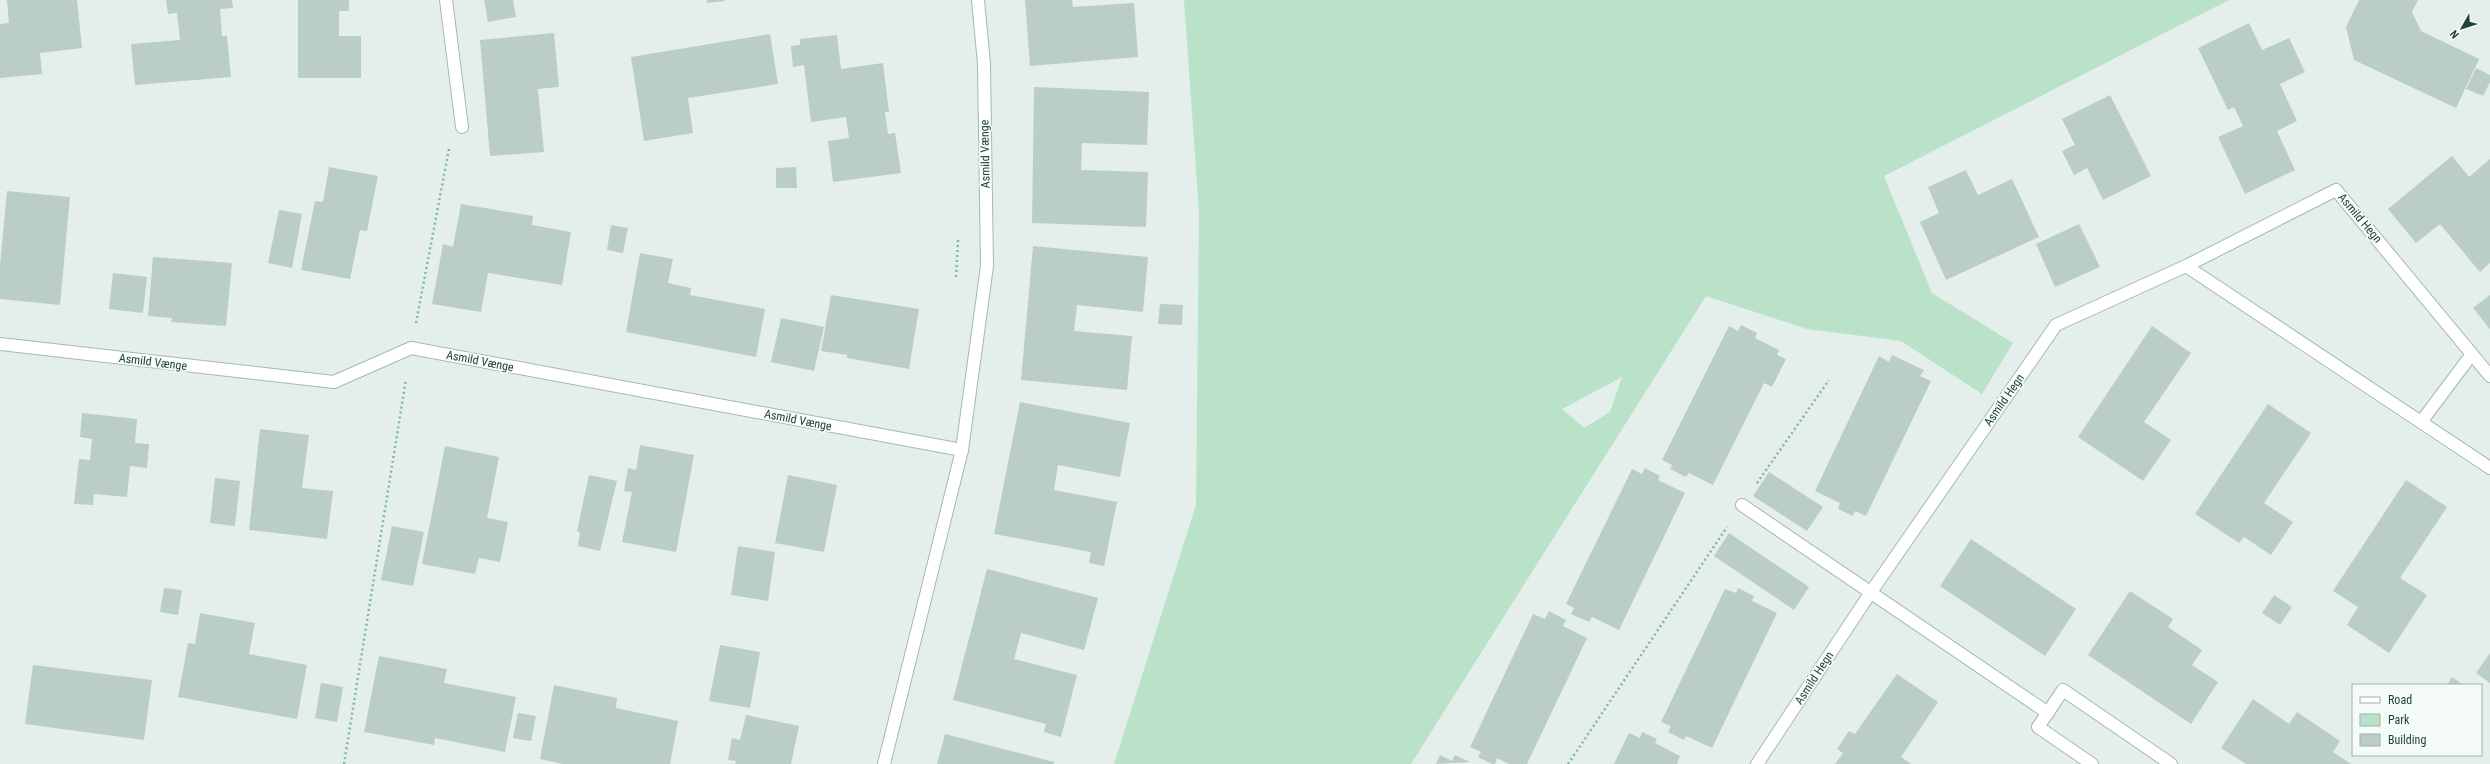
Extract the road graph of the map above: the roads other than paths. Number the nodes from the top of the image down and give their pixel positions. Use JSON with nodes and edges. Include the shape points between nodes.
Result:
{"nodes":[{"id":1,"x":446,"y":0,"type":"edge"},
{"id":2,"x":978,"y":0,"type":"edge"},
{"id":3,"x":462,"y":127,"type":"road end"},
{"id":4,"x":2186,"y":266,"type":"junction"},
{"id":5,"x":0,"y":344,"type":"edge"},
{"id":6,"x":2472,"y":354,"type":"junction"},
{"id":7,"x":2490,"y":376,"type":"edge"},
{"id":8,"x":2421,"y":422,"type":"junction"},
{"id":9,"x":962,"y":450,"type":"junction"},
{"id":10,"x":2490,"y":468,"type":"edge"},
{"id":11,"x":1742,"y":505,"type":"road end"},
{"id":12,"x":1871,"y":592,"type":"junction"},
{"id":13,"x":2048,"y":713,"type":"junction"},
{"id":14,"x":884,"y":764,"type":"edge"},
{"id":15,"x":1757,"y":764,"type":"edge"},
{"id":16,"x":2092,"y":764,"type":"edge"},
{"id":17,"x":2171,"y":764,"type":"edge"}],
"edges":[{"from":1,"to":3,"type":"street"},
{"from":2,"to":9,"type":"street","name":"Asmild Vænge","via":[[984,64],[987,266]]},
{"from":4,"to":6,"type":"street","name":"Asmild Hegn","via":[[2336,190]]},
{"from":4,"to":8,"type":"street"},
{"from":4,"to":12,"type":"street","name":"Asmild Hegn","via":[[2056,325]]},
{"from":5,"to":9,"type":"street","name":"Asmild Vænge","via":[[334,382],[411,348]]},
{"from":6,"to":7,"type":"street","name":"Asmild Hegn"},
{"from":6,"to":8,"type":"street"},
{"from":8,"to":10,"type":"street"},
{"from":9,"to":14,"type":"street","name":"Asmild Vænge"},
{"from":11,"to":12,"type":"street"},
{"from":12,"to":13,"type":"street"},
{"from":12,"to":15,"type":"street","name":"Asmild Hegn"},
{"from":13,"to":16,"type":"street","via":[[2038,727]]},
{"from":13,"to":17,"type":"street","via":[[2063,690]]}]}
